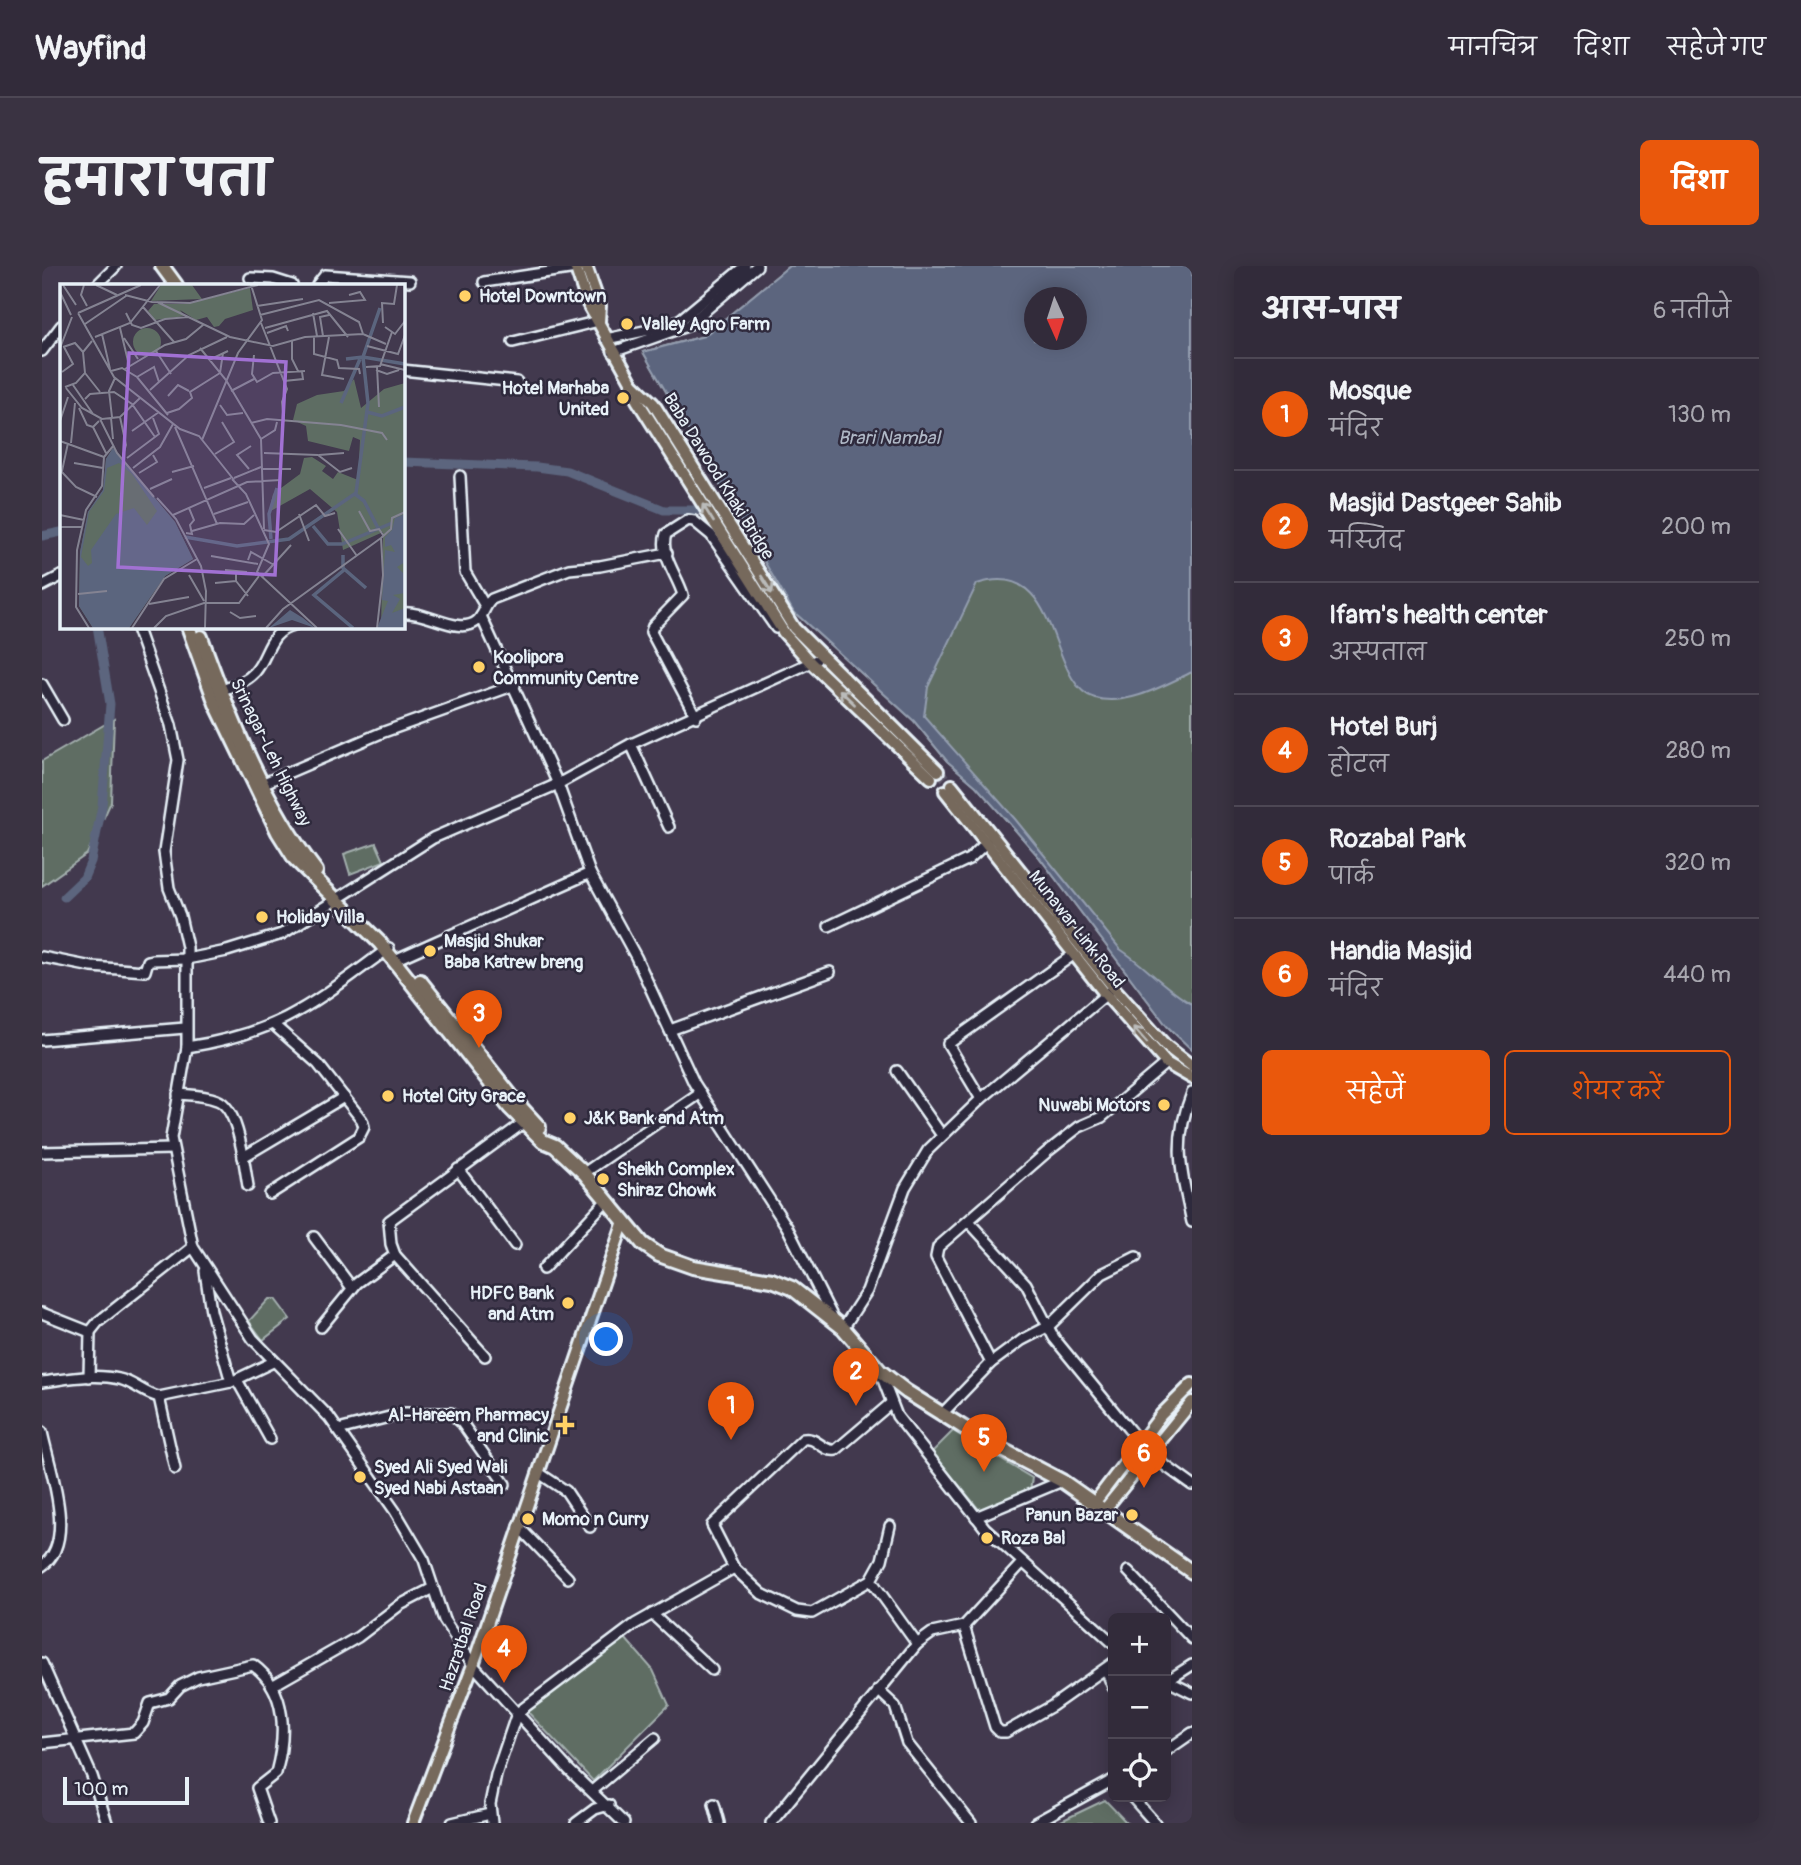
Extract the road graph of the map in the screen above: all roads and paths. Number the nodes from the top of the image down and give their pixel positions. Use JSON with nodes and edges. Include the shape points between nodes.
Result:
{"nodes":[{"id":1,"x":116,"y":266,"type":"edge"},
{"id":2,"x":162,"y":266,"type":"edge"},
{"id":3,"x":745,"y":266,"type":"edge"},
{"id":4,"x":757,"y":266,"type":"edge"},
{"id":5,"x":579,"y":267,"type":"edge"},
{"id":6,"x":327,"y":271,"type":"edge"},
{"id":7,"x":250,"y":278,"type":"dead end"},
{"id":8,"x":410,"y":281,"type":"dead end"},
{"id":9,"x":484,"y":282,"type":"dead end"},
{"id":10,"x":98,"y":284,"type":"edge"},
{"id":11,"x":175,"y":284,"type":"edge"},
{"id":12,"x":289,"y":284,"type":"edge"},
{"id":13,"x":599,"y":321,"type":"junction"},
{"id":14,"x":60,"y":327,"type":"edge"},
{"id":15,"x":51,"y":340,"type":"junction"},
{"id":16,"x":606,"y":340,"type":"junction"},
{"id":17,"x":513,"y":342,"type":"dead end"},
{"id":18,"x":60,"y":346,"type":"edge"},
{"id":19,"x":42,"y":351,"type":"edge"},
{"id":20,"x":613,"y":352,"type":"junction"},
{"id":21,"x":404,"y":370,"type":"edge"},
{"id":22,"x":517,"y":382,"type":"dead end"},
{"id":23,"x":460,"y":475,"type":"dead end"},
{"id":24,"x":667,"y":553,"type":"junction"},
{"id":25,"x":60,"y":577,"type":"edge"},
{"id":26,"x":42,"y":586,"type":"edge"},
{"id":27,"x":485,"y":606,"type":"junction"},
{"id":28,"x":404,"y":613,"type":"edge"},
{"id":29,"x":481,"y":616,"type":"junction"},
{"id":30,"x":137,"y":628,"type":"edge"},
{"id":31,"x":189,"y":628,"type":"edge"},
{"id":32,"x":198,"y":628,"type":"edge"},
{"id":33,"x":288,"y":628,"type":"edge"},
{"id":34,"x":789,"y":633,"type":"junction"},
{"id":35,"x":816,"y":660,"type":"junction"},
{"id":36,"x":42,"y":684,"type":"edge"},
{"id":37,"x":515,"y":685,"type":"junction"},
{"id":38,"x":220,"y":691,"type":"junction"},
{"id":39,"x":696,"y":717,"type":"junction"},
{"id":40,"x":63,"y":720,"type":"dead end"},
{"id":41,"x":631,"y":744,"type":"junction"},
{"id":42,"x":935,"y":774,"type":"tunnel mouth"},
{"id":43,"x":264,"y":783,"type":"junction"},
{"id":44,"x":558,"y":784,"type":"junction"},
{"id":45,"x":948,"y":788,"type":"tunnel mouth"},
{"id":46,"x":669,"y":827,"type":"dead end"},
{"id":47,"x":991,"y":839,"type":"junction"},
{"id":48,"x":590,"y":873,"type":"junction"},
{"id":49,"x":324,"y":887,"type":"junction"},
{"id":50,"x":336,"y":898,"type":"junction"},
{"id":51,"x":829,"y":926,"type":"dead end"},
{"id":52,"x":389,"y":950,"type":"junction"},
{"id":53,"x":1073,"y":955,"type":"junction"},
{"id":54,"x":42,"y":957,"type":"edge"},
{"id":55,"x":187,"y":959,"type":"junction"},
{"id":56,"x":830,"y":972,"type":"dead end"},
{"id":57,"x":1110,"y":992,"type":"junction"},
{"id":58,"x":274,"y":1025,"type":"junction"},
{"id":59,"x":185,"y":1028,"type":"junction"},
{"id":60,"x":670,"y":1030,"type":"junction"},
{"id":61,"x":42,"y":1040,"type":"edge"},
{"id":62,"x":187,"y":1046,"type":"junction"},
{"id":63,"x":1166,"y":1063,"type":"junction"},
{"id":64,"x":1192,"y":1066,"type":"edge"},
{"id":65,"x":897,"y":1071,"type":"dead end"},
{"id":66,"x":1192,"y":1078,"type":"edge"},
{"id":67,"x":701,"y":1093,"type":"junction"},
{"id":68,"x":1192,"y":1093,"type":"edge"},
{"id":69,"x":178,"y":1094,"type":"junction"},
{"id":70,"x":344,"y":1097,"type":"junction"},
{"id":71,"x":981,"y":1099,"type":"junction"},
{"id":72,"x":523,"y":1123,"type":"junction"},
{"id":73,"x":942,"y":1134,"type":"junction"},
{"id":74,"x":555,"y":1146,"type":"junction"},
{"id":75,"x":172,"y":1149,"type":"junction"},
{"id":76,"x":42,"y":1152,"type":"edge"},
{"id":77,"x":243,"y":1157,"type":"junction"},
{"id":78,"x":458,"y":1169,"type":"junction"},
{"id":79,"x":584,"y":1173,"type":"junction"},
{"id":80,"x":248,"y":1186,"type":"dead end"},
{"id":81,"x":270,"y":1194,"type":"dead end"},
{"id":82,"x":607,"y":1200,"type":"junction"},
{"id":83,"x":624,"y":1221,"type":"junction"},
{"id":84,"x":969,"y":1222,"type":"junction"},
{"id":85,"x":1192,"y":1222,"type":"edge"},
{"id":86,"x":314,"y":1237,"type":"dead end"},
{"id":87,"x":515,"y":1245,"type":"dead end"},
{"id":88,"x":193,"y":1247,"type":"junction"},
{"id":89,"x":395,"y":1255,"type":"junction"},
{"id":90,"x":1136,"y":1256,"type":"dead end"},
{"id":91,"x":205,"y":1269,"type":"junction"},
{"id":92,"x":543,"y":1269,"type":"dead end"},
{"id":93,"x":352,"y":1288,"type":"junction"},
{"id":94,"x":42,"y":1313,"type":"edge"},
{"id":95,"x":838,"y":1324,"type":"junction"},
{"id":96,"x":1049,"y":1326,"type":"junction"},
{"id":97,"x":321,"y":1327,"type":"dead end"},
{"id":98,"x":90,"y":1332,"type":"junction"},
{"id":99,"x":485,"y":1356,"type":"dead end"},
{"id":100,"x":273,"y":1362,"type":"junction"},
{"id":101,"x":991,"y":1363,"type":"junction"},
{"id":102,"x":880,"y":1371,"type":"junction"},
{"id":103,"x":89,"y":1377,"type":"junction"},
{"id":104,"x":234,"y":1381,"type":"junction"},
{"id":105,"x":42,"y":1382,"type":"edge"},
{"id":106,"x":1192,"y":1384,"type":"edge"},
{"id":107,"x":159,"y":1396,"type":"junction"},
{"id":108,"x":1192,"y":1402,"type":"edge"},
{"id":109,"x":890,"y":1404,"type":"junction"},
{"id":110,"x":942,"y":1415,"type":"junction"},
{"id":111,"x":338,"y":1430,"type":"junction"},
{"id":112,"x":42,"y":1432,"type":"edge"},
{"id":113,"x":270,"y":1439,"type":"dead end"},
{"id":114,"x":1140,"y":1443,"type":"junction"},
{"id":115,"x":1149,"y":1454,"type":"junction"},
{"id":116,"x":175,"y":1469,"type":"dead end"},
{"id":117,"x":539,"y":1473,"type":"junction"},
{"id":118,"x":1062,"y":1481,"type":"junction"},
{"id":119,"x":505,"y":1484,"type":"dead end"},
{"id":120,"x":1192,"y":1485,"type":"edge"},
{"id":121,"x":1100,"y":1505,"type":"junction"},
{"id":122,"x":976,"y":1517,"type":"junction"},
{"id":123,"x":890,"y":1526,"type":"dead end"},
{"id":124,"x":519,"y":1527,"type":"junction"},
{"id":125,"x":590,"y":1527,"type":"dead end"},
{"id":126,"x":1021,"y":1564,"type":"junction"},
{"id":127,"x":42,"y":1566,"type":"edge"},
{"id":128,"x":734,"y":1568,"type":"junction"},
{"id":129,"x":1128,"y":1571,"type":"dead end"},
{"id":130,"x":1192,"y":1572,"type":"edge"},
{"id":131,"x":568,"y":1578,"type":"dead end"},
{"id":132,"x":871,"y":1580,"type":"junction"},
{"id":133,"x":431,"y":1589,"type":"junction"},
{"id":134,"x":652,"y":1614,"type":"junction"},
{"id":135,"x":964,"y":1626,"type":"junction"},
{"id":136,"x":1108,"y":1638,"type":"edge"},
{"id":137,"x":1192,"y":1639,"type":"edge"},
{"id":138,"x":917,"y":1644,"type":"junction"},
{"id":139,"x":42,"y":1663,"type":"edge"},
{"id":140,"x":473,"y":1665,"type":"junction"},
{"id":141,"x":1192,"y":1665,"type":"edge"},
{"id":142,"x":1108,"y":1668,"type":"edge"},
{"id":143,"x":712,"y":1670,"type":"dead end"},
{"id":144,"x":1171,"y":1678,"type":"edge"},
{"id":145,"x":46,"y":1682,"type":"edge"},
{"id":146,"x":1171,"y":1683,"type":"edge"},
{"id":147,"x":272,"y":1686,"type":"junction"},
{"id":148,"x":878,"y":1690,"type":"junction"},
{"id":149,"x":1192,"y":1693,"type":"edge"},
{"id":150,"x":517,"y":1713,"type":"junction"},
{"id":151,"x":655,"y":1738,"type":"dead end"},
{"id":152,"x":1191,"y":1738,"type":"edge"},
{"id":153,"x":75,"y":1741,"type":"junction"},
{"id":154,"x":42,"y":1744,"type":"edge"},
{"id":155,"x":1171,"y":1748,"type":"edge"},
{"id":156,"x":1108,"y":1783,"type":"edge"},
{"id":157,"x":592,"y":1791,"type":"junction"},
{"id":158,"x":1136,"y":1802,"type":"edge"},
{"id":159,"x":714,"y":1804,"type":"dead end"},
{"id":160,"x":609,"y":1805,"type":"junction"},
{"id":161,"x":491,"y":1818,"type":"edge"},
{"id":162,"x":107,"y":1823,"type":"edge"},
{"id":163,"x":268,"y":1823,"type":"edge"},
{"id":164,"x":413,"y":1823,"type":"edge"},
{"id":165,"x":452,"y":1823,"type":"edge"},
{"id":166,"x":576,"y":1823,"type":"edge"},
{"id":167,"x":624,"y":1823,"type":"edge"},
{"id":168,"x":719,"y":1823,"type":"edge"},
{"id":169,"x":771,"y":1823,"type":"edge"},
{"id":170,"x":971,"y":1823,"type":"edge"},
{"id":171,"x":1035,"y":1823,"type":"edge"},
{"id":172,"x":1155,"y":1823,"type":"edge"}],
"edges":[{"from":1,"to":10,"type":"street"},
{"from":2,"to":11,"type":"highway"},
{"from":3,"to":16,"type":"street","via":[[668,326]]},
{"from":4,"to":20,"type":"street","via":[[687,326]]},
{"from":5,"to":9,"type":"street"},
{"from":5,"to":13,"type":"main road","via":[[587,302]]},
{"from":6,"to":8,"type":"street"},
{"from":7,"to":12,"type":"street"},
{"from":13,"to":16,"type":"main road"},
{"from":13,"to":17,"type":"street"},
{"from":14,"to":15,"type":"street"},
{"from":15,"to":18,"type":"street"},
{"from":15,"to":19,"type":"street"},
{"from":16,"to":20,"type":"main road"},
{"from":20,"to":34,"type":"main road","name":"Baba Dawood Khaki Bridge"},
{"from":21,"to":22,"type":"street"},
{"from":23,"to":27,"type":"street","via":[[466,572]]},
{"from":24,"to":27,"type":"street","via":[[561,571]]},
{"from":24,"to":34,"type":"street","via":[[666,534],[694,521],[711,535],[779,634]]},
{"from":24,"to":39,"type":"street","via":[[683,595],[651,632]]},
{"from":25,"to":26,"type":"street"},
{"from":27,"to":29,"type":"street"},
{"from":28,"to":29,"type":"street","via":[[419,612],[456,626],[471,624]]},
{"from":29,"to":37,"type":"street"},
{"from":30,"to":55,"type":"street","via":[[176,744],[177,767],[164,852]]},
{"from":31,"to":49,"type":"highway","via":[[216,704],[278,832],[295,859]]},
{"from":32,"to":38,"type":"highway","name":"Srinagar-Leh Highway"},
{"from":33,"to":38,"type":"street","via":[[274,637],[253,675]]},
{"from":34,"to":35,"type":"main road"},
{"from":35,"to":39,"type":"street"},
{"from":35,"to":42,"type":"main road"},
{"from":36,"to":40,"type":"street"},
{"from":37,"to":43,"type":"street","via":[[381,733]]},
{"from":37,"to":44,"type":"street"},
{"from":38,"to":43,"type":"highway","name":"Srinagar-Leh Highway"},
{"from":39,"to":41,"type":"street"},
{"from":41,"to":44,"type":"street"},
{"from":41,"to":46,"type":"street"},
{"from":43,"to":49,"type":"highway","name":"Srinagar-Leh Highway"},
{"from":44,"to":48,"type":"street"},
{"from":44,"to":50,"type":"street","via":[[433,838]]},
{"from":45,"to":47,"type":"main road","name":"Munawar Link Road"},
{"from":47,"to":51,"type":"street","via":[[969,859]]},
{"from":47,"to":53,"type":"main road","name":"Munawar Link Road"},
{"from":47,"to":57,"type":"main road","name":"Munawar Link Road"},
{"from":48,"to":52,"type":"street"},
{"from":48,"to":60,"type":"street"},
{"from":49,"to":50,"type":"highway"},
{"from":50,"to":52,"type":"highway"},
{"from":50,"to":55,"type":"street","via":[[282,934]]},
{"from":52,"to":58,"type":"street","via":[[309,1007]]},
{"from":52,"to":72,"type":"highway"},
{"from":52,"to":74,"type":"highway"},
{"from":53,"to":57,"type":"main road","name":"Munawar Link Road"},
{"from":53,"to":71,"type":"street","via":[[948,1044]]},
{"from":54,"to":55,"type":"street","via":[[144,971],[150,960]]},
{"from":55,"to":59,"type":"street"},
{"from":56,"to":60,"type":"street"},
{"from":63,"to":57,"type":"main road","name":"Munawar Link Road","one_way":true},
{"from":57,"to":64,"type":"main road","name":"Munawar Link Road"},
{"from":57,"to":71,"type":"street"},
{"from":58,"to":62,"type":"street","via":[[229,1040]]},
{"from":58,"to":70,"type":"street","via":[[317,1064]]},
{"from":59,"to":61,"type":"street"},
{"from":59,"to":62,"type":"street"},
{"from":60,"to":67,"type":"street"},
{"from":62,"to":69,"type":"street"},
{"from":63,"to":66,"type":"main road","name":"Munawar Link Road"},
{"from":63,"to":84,"type":"street","via":[[1102,1116],[1047,1152]]},
{"from":65,"to":73,"type":"street"},
{"from":67,"to":79,"type":"street"},
{"from":67,"to":95,"type":"street","via":[[787,1227]]},
{"from":68,"to":85,"type":"street","via":[[1179,1138]]},
{"from":69,"to":75,"type":"street"},
{"from":69,"to":77,"type":"street","via":[[225,1104],[234,1119]]},
{"from":70,"to":77,"type":"street"},
{"from":70,"to":81,"type":"street","via":[[362,1120],[363,1132]]},
{"from":71,"to":73,"type":"street"},
{"from":72,"to":74,"type":"highway"},
{"from":72,"to":78,"type":"street"},
{"from":73,"to":95,"type":"street","via":[[905,1188],[867,1292]]},
{"from":74,"to":79,"type":"highway"},
{"from":75,"to":76,"type":"street"},
{"from":75,"to":88,"type":"street"},
{"from":77,"to":80,"type":"street"},
{"from":78,"to":87,"type":"street"},
{"from":78,"to":89,"type":"street","via":[[389,1221]]},
{"from":79,"to":82,"type":"highway"},
{"from":82,"to":83,"type":"highway"},
{"from":82,"to":92,"type":"street"},
{"from":83,"to":95,"type":"highway","via":[[659,1255],[693,1267],[782,1283]]},
{"from":83,"to":117,"type":"main road","name":"Hazratbal Road"},
{"from":84,"to":96,"type":"street","via":[[1026,1284]]},
{"from":84,"to":101,"type":"street","via":[[935,1254]]},
{"from":86,"to":93,"type":"street"},
{"from":88,"to":91,"type":"street"},
{"from":88,"to":98,"type":"street","via":[[106,1314]]},
{"from":89,"to":93,"type":"street"},
{"from":89,"to":99,"type":"street"},
{"from":90,"to":96,"type":"street","via":[[1102,1275]]},
{"from":91,"to":100,"type":"street"},
{"from":91,"to":104,"type":"street","via":[[211,1311]]},
{"from":93,"to":97,"type":"street"},
{"from":94,"to":98,"type":"street"},
{"from":95,"to":102,"type":"highway"},
{"from":96,"to":101,"type":"street"},
{"from":96,"to":114,"type":"street"},
{"from":98,"to":103,"type":"street"},
{"from":100,"to":104,"type":"street"},
{"from":100,"to":111,"type":"street"},
{"from":101,"to":110,"type":"street"},
{"from":102,"to":109,"type":"street"},
{"from":102,"to":110,"type":"highway"},
{"from":103,"to":105,"type":"street"},
{"from":103,"to":107,"type":"street","via":[[119,1379]]},
{"from":104,"to":107,"type":"street"},
{"from":104,"to":113,"type":"street"},
{"from":106,"to":114,"type":"main road"},
{"from":107,"to":116,"type":"street"},
{"from":108,"to":115,"type":"main road"},
{"from":109,"to":122,"type":"street"},
{"from":109,"to":128,"type":"street","via":[[836,1450],[803,1439],[722,1514],[712,1529]]},
{"from":110,"to":118,"type":"highway"},
{"from":111,"to":119,"type":"street","via":[[405,1413],[451,1413]]},
{"from":111,"to":133,"type":"street","via":[[407,1530],[424,1560]]},
{"from":112,"to":127,"type":"street","via":[[60,1529],[55,1552]]},
{"from":114,"to":115,"type":"street"},
{"from":114,"to":121,"type":"main road"},
{"from":115,"to":120,"type":"street"},
{"from":115,"to":121,"type":"main road"},
{"from":117,"to":124,"type":"main road","name":"Hazratbal Road"},
{"from":117,"to":125,"type":"street","via":[[570,1494]]},
{"from":118,"to":121,"type":"highway"},
{"from":118,"to":122,"type":"street"},
{"from":121,"to":130,"type":"highway"},
{"from":122,"to":126,"type":"street"},
{"from":123,"to":132,"type":"street","via":[[882,1560]]},
{"from":124,"to":131,"type":"street"},
{"from":124,"to":140,"type":"main road","name":"Hazratbal Road"},
{"from":126,"to":135,"type":"street"},
{"from":126,"to":136,"type":"street"},
{"from":128,"to":132,"type":"street","via":[[762,1594],[804,1613],[820,1610]]},
{"from":128,"to":134,"type":"street"},
{"from":129,"to":137,"type":"street"},
{"from":132,"to":138,"type":"street"},
{"from":133,"to":140,"type":"street","via":[[444,1620]]},
{"from":133,"to":147,"type":"street"},
{"from":134,"to":143,"type":"street"},
{"from":134,"to":150,"type":"street"},
{"from":135,"to":138,"type":"street","via":[[932,1633]]},
{"from":135,"to":142,"type":"street","via":[[1000,1732],[1052,1706]]},
{"from":138,"to":148,"type":"street"},
{"from":139,"to":145,"type":"street"},
{"from":140,"to":150,"type":"street"},
{"from":140,"to":164,"type":"main road","name":"Hazratbal Road"},
{"from":141,"to":144,"type":"street"},
{"from":145,"to":153,"type":"street"},
{"from":146,"to":149,"type":"street"},
{"from":147,"to":153,"type":"street","via":[[250,1664],[198,1676],[169,1698],[150,1703],[134,1733]]},
{"from":147,"to":163,"type":"street","via":[[285,1728],[276,1773],[257,1788]]},
{"from":148,"to":169,"type":"street"},
{"from":148,"to":170,"type":"street","via":[[895,1706],[907,1743]]},
{"from":150,"to":157,"type":"street"},
{"from":150,"to":161,"type":"street","via":[[496,1775]]},
{"from":151,"to":157,"type":"street"},
{"from":152,"to":155,"type":"street"},
{"from":153,"to":154,"type":"street"},
{"from":153,"to":162,"type":"street"},
{"from":156,"to":171,"type":"street"},
{"from":157,"to":160,"type":"street"},
{"from":158,"to":172,"type":"street"},
{"from":159,"to":168,"type":"street"},
{"from":160,"to":166,"type":"street"},
{"from":160,"to":167,"type":"street"},
{"from":161,"to":165,"type":"street"}]}
